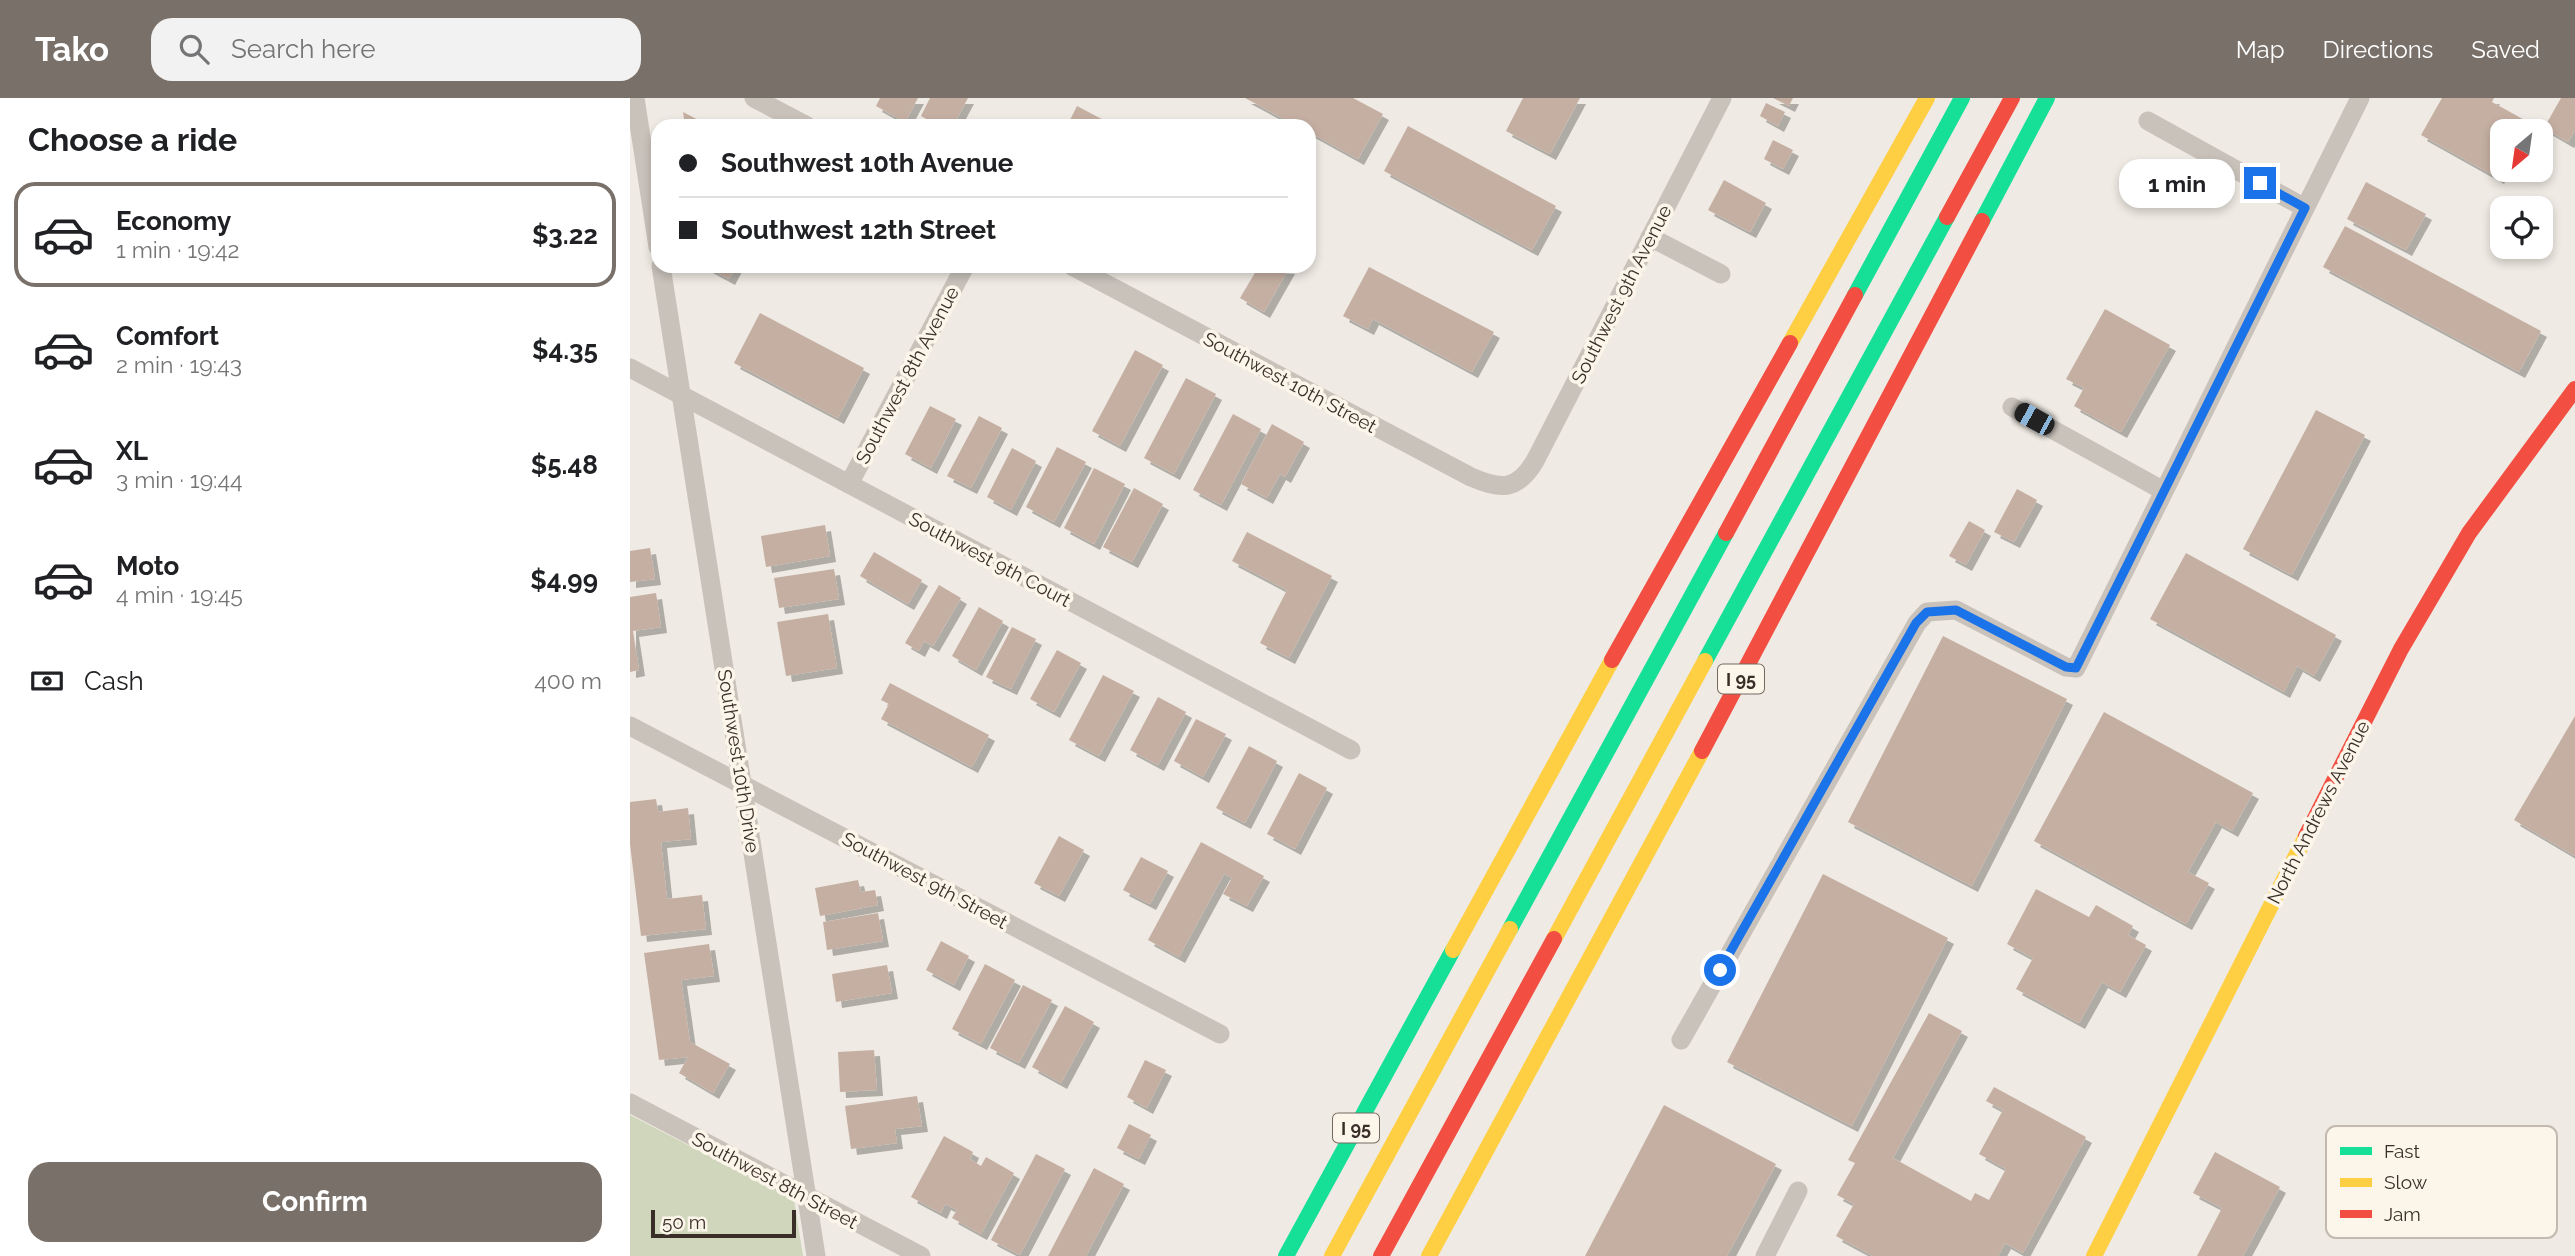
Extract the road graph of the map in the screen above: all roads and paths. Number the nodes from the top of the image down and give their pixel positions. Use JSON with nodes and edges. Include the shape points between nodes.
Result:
{"nodes":[{"id":1,"x":635,"y":98,"type":"edge"},
{"id":2,"x":754,"y":98,"type":"edge"},
{"id":3,"x":1722,"y":98,"type":"edge"},
{"id":4,"x":1927,"y":98,"type":"edge"},
{"id":5,"x":1962,"y":98,"type":"edge"},
{"id":6,"x":2012,"y":98,"type":"edge"},
{"id":7,"x":2047,"y":98,"type":"edge"},
{"id":8,"x":2360,"y":98,"type":"edge"},
{"id":9,"x":794,"y":119,"type":"edge"},
{"id":10,"x":2148,"y":121,"type":"dead end"},
{"id":11,"x":651,"y":202,"type":"edge"},
{"id":12,"x":2305,"y":208,"type":"junction"},
{"id":13,"x":1650,"y":237,"type":"junction"},
{"id":14,"x":662,"y":273,"type":"edge"},
{"id":15,"x":961,"y":273,"type":"edge"},
{"id":16,"x":1085,"y":273,"type":"edge"},
{"id":17,"x":1721,"y":274,"type":"dead end"},
{"id":18,"x":630,"y":368,"type":"edge"},
{"id":19,"x":2575,"y":389,"type":"edge"},
{"id":20,"x":681,"y":395,"type":"junction"},
{"id":21,"x":2012,"y":407,"type":"dead end"},
{"id":22,"x":849,"y":484,"type":"junction"},
{"id":23,"x":1513,"y":485,"type":"joint"},
{"id":24,"x":2162,"y":490,"type":"junction"},
{"id":25,"x":630,"y":726,"type":"edge"},
{"id":26,"x":1351,"y":750,"type":"dead end"},
{"id":27,"x":743,"y":786,"type":"junction"},
{"id":28,"x":1220,"y":1034,"type":"dead end"},
{"id":29,"x":1681,"y":1040,"type":"dead end"},
{"id":30,"x":630,"y":1103,"type":"edge"},
{"id":31,"x":1798,"y":1191,"type":"dead end"},
{"id":32,"x":807,"y":1196,"type":"junction"},
{"id":33,"x":816,"y":1256,"type":"edge"},
{"id":34,"x":921,"y":1256,"type":"edge"},
{"id":35,"x":1286,"y":1256,"type":"edge"},
{"id":36,"x":1332,"y":1256,"type":"edge"},
{"id":37,"x":1381,"y":1256,"type":"edge"},
{"id":38,"x":1429,"y":1256,"type":"edge"},
{"id":39,"x":1765,"y":1256,"type":"edge"},
{"id":40,"x":2094,"y":1256,"type":"edge"}],
"edges":[{"from":1,"to":11,"type":"street"},
{"from":2,"to":9,"type":"street"},
{"from":3,"to":13,"type":"street","name":"Southwest 9th Avenue"},
{"from":4,"to":35,"type":"main road","number":"I 95"},
{"from":5,"to":36,"type":"main road"},
{"from":6,"to":37,"type":"main road"},
{"from":7,"to":38,"type":"main road","number":"I 95"},
{"from":8,"to":12,"type":"street"},
{"from":10,"to":12,"type":"street"},
{"from":12,"to":24,"type":"street"},
{"from":13,"to":17,"type":"street"},
{"from":13,"to":23,"type":"street","name":"Southwest 9th Avenue","via":[[1535,461]]},
{"from":14,"to":20,"type":"street","name":"Southwest 10th Drive"},
{"from":15,"to":22,"type":"street","name":"Southwest 8th Avenue"},
{"from":16,"to":23,"type":"street","name":"Southwest 10th Street","via":[[1471,477],[1489,484]]},
{"from":18,"to":20,"type":"street","name":"Southwest 9th Court"},
{"from":19,"to":40,"type":"main road","name":"North Andrews Avenue","via":[[2469,533],[2401,649]]},
{"from":20,"to":22,"type":"street","name":"Southwest 9th Court"},
{"from":20,"to":27,"type":"street","name":"Southwest 10th Drive"},
{"from":21,"to":24,"type":"street"},
{"from":22,"to":26,"type":"street","name":"Southwest 9th Court"},
{"from":24,"to":29,"type":"street","via":[[2076,668],[1956,610],[1927,612],[1916,623]]},
{"from":25,"to":27,"type":"street","name":"Southwest 9th Street"},
{"from":27,"to":28,"type":"street","name":"Southwest 9th Street"},
{"from":27,"to":32,"type":"street","name":"Southwest 10th Drive"},
{"from":30,"to":32,"type":"street","name":"Southwest 8th Street"},
{"from":31,"to":39,"type":"street"},
{"from":32,"to":33,"type":"street","name":"Southwest 10th Drive"},
{"from":32,"to":34,"type":"street","name":"Southwest 8th Street"}]}
